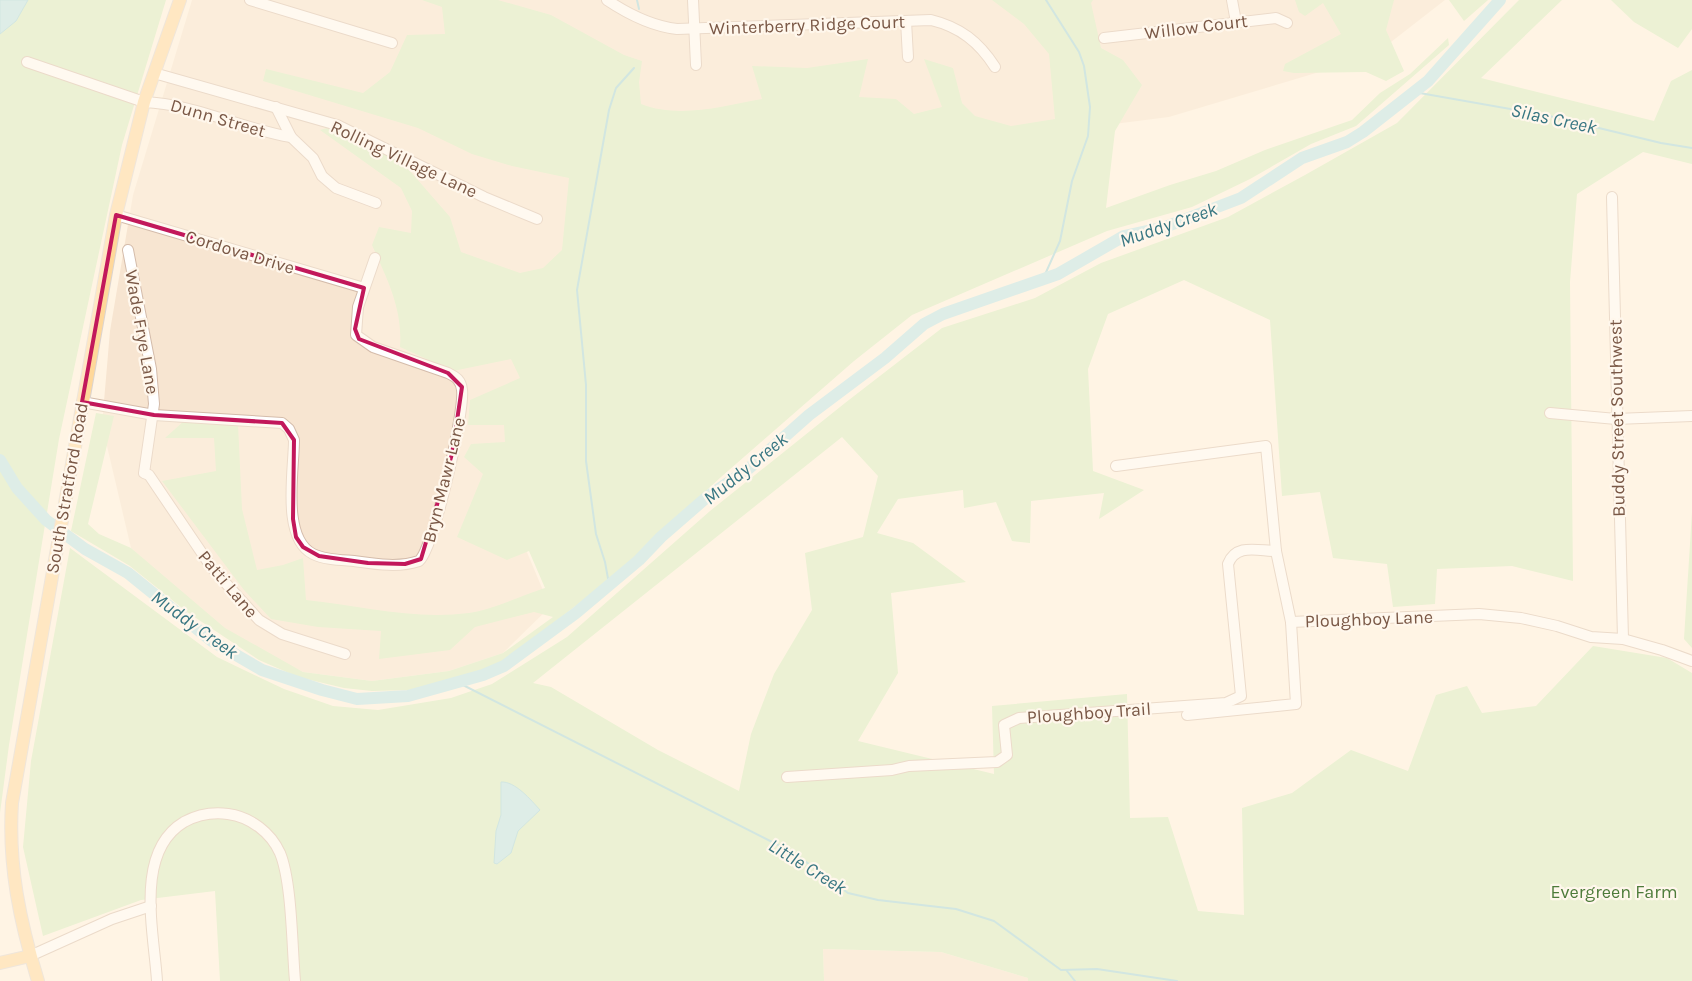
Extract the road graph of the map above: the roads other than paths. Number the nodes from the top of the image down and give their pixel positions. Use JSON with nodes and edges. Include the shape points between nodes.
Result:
{"nodes":[{"id":1,"x":180,"y":0,"type":"edge"},
{"id":2,"x":250,"y":0,"type":"edge"},
{"id":3,"x":607,"y":0,"type":"edge"},
{"id":4,"x":693,"y":0,"type":"edge"},
{"id":5,"x":1232,"y":0,"type":"edge"},
{"id":6,"x":906,"y":21,"type":"junction"},
{"id":7,"x":1236,"y":22,"type":"junction"},
{"id":8,"x":1287,"y":23,"type":"dead end"},
{"id":9,"x":695,"y":30,"type":"junction"},
{"id":10,"x":1104,"y":38,"type":"dead end"},
{"id":11,"x":392,"y":43,"type":"dead end"},
{"id":12,"x":908,"y":57,"type":"dead end"},
{"id":13,"x":27,"y":62,"type":"dead end"},
{"id":14,"x":696,"y":65,"type":"dead end"},
{"id":15,"x":995,"y":67,"type":"dead end"},
{"id":16,"x":154,"y":72,"type":"junction"},
{"id":17,"x":144,"y":102,"type":"junction"},
{"id":18,"x":276,"y":107,"type":"junction"},
{"id":19,"x":291,"y":137,"type":"junction"},
{"id":20,"x":1612,"y":197,"type":"dead end"},
{"id":21,"x":376,"y":202,"type":"dead end"},
{"id":22,"x":116,"y":215,"type":"junction"},
{"id":23,"x":536,"y":219,"type":"dead end"},
{"id":24,"x":128,"y":250,"type":"dead end"},
{"id":25,"x":375,"y":258,"type":"dead end"},
{"id":26,"x":364,"y":288,"type":"junction"},
{"id":27,"x":82,"y":402,"type":"junction"},
{"id":28,"x":1550,"y":413,"type":"dead end"},
{"id":29,"x":154,"y":415,"type":"junction"},
{"id":30,"x":1692,"y":416,"type":"edge"},
{"id":31,"x":1616,"y":419,"type":"junction"},
{"id":32,"x":1116,"y":466,"type":"dead end"},
{"id":33,"x":144,"y":472,"type":"joint"},
{"id":34,"x":1276,"y":551,"type":"junction"},
{"id":35,"x":1291,"y":622,"type":"junction"},
{"id":36,"x":1623,"y":639,"type":"junction"},
{"id":37,"x":345,"y":654,"type":"dead end"},
{"id":38,"x":1692,"y":661,"type":"edge"},
{"id":39,"x":1187,"y":715,"type":"dead end"},
{"id":40,"x":786,"y":777,"type":"dead end"},
{"id":41,"x":151,"y":906,"type":"junction"},
{"id":42,"x":30,"y":956,"type":"junction"},
{"id":43,"x":0,"y":963,"type":"edge"},
{"id":44,"x":38,"y":981,"type":"edge"},
{"id":45,"x":157,"y":981,"type":"edge"},
{"id":46,"x":295,"y":981,"type":"edge"}],
"edges":[{"from":1,"to":16,"type":"main road","name":"South Stratford Road"},
{"from":2,"to":11,"type":"street"},
{"from":3,"to":9,"type":"street","name":"Winterberry Ridge Court","via":[[652,24]]},
{"from":4,"to":9,"type":"street"},
{"from":5,"to":7,"type":"street"},
{"from":6,"to":9,"type":"street","name":"Winterberry Ridge Court"},
{"from":6,"to":12,"type":"street"},
{"from":6,"to":15,"type":"street","name":"Winterberry Ridge Court","via":[[931,20],[953,27],[973,40]]},
{"from":7,"to":8,"type":"street","name":"Willow Court","via":[[1276,18]]},
{"from":7,"to":10,"type":"street","name":"Willow Court"},
{"from":9,"to":14,"type":"street"},
{"from":13,"to":17,"type":"street","name":"Dunn Street"},
{"from":16,"to":17,"type":"main road","name":"South Stratford Road"},
{"from":16,"to":18,"type":"street","name":"Rolling Village Lane"},
{"from":17,"to":19,"type":"street","name":"Dunn Street","via":[[162,102]]},
{"from":17,"to":22,"type":"main road","name":"South Stratford Road"},
{"from":18,"to":19,"type":"street"},
{"from":18,"to":23,"type":"street","name":"Rolling Village Lane","via":[[337,125]]},
{"from":19,"to":21,"type":"street","via":[[313,158],[322,176],[336,188]]},
{"from":20,"to":31,"type":"street","name":"Buddy Street Southwest"},
{"from":22,"to":26,"type":"street","name":"Cordova Drive"},
{"from":22,"to":27,"type":"main road","name":"South Stratford Road"},
{"from":24,"to":29,"type":"street","name":"Wade Frye Lane","via":[[151,368]]},
{"from":25,"to":26,"type":"street","name":"Bryn Mawr Lane"},
{"from":26,"to":29,"type":"street","name":"Bryn Mawr Lane","via":[[354,329],[359,339],[448,373],[459,380],[462,387],[460,415],[441,501],[428,548],[419,561],[389,564],[328,558],[303,547],[294,528],[294,440],[285,424]]},
{"from":27,"to":29,"type":"street","name":"Bryn Mawr Lane"},
{"from":27,"to":42,"type":"main road","name":"South Stratford Road","via":[[20,748],[10,829],[13,880]]},
{"from":28,"to":31,"type":"street"},
{"from":29,"to":33,"type":"street","name":"Wade Frye Lane"},
{"from":30,"to":31,"type":"street"},
{"from":31,"to":36,"type":"street","name":"Buddy Street Southwest"},
{"from":32,"to":34,"type":"street","name":"Ploughboy Lane","via":[[1266,446]]},
{"from":33,"to":37,"type":"street","name":"Patti Lane","via":[[212,568],[259,620],[282,634]]},
{"from":34,"to":35,"type":"street","name":"Ploughboy Lane"},
{"from":34,"to":40,"type":"street","name":"Ploughboy Trail","via":[[1240,550],[1231,556],[1228,564],[1241,696],[1232,702],[1019,718],[1004,725],[1007,755],[996,762]]},
{"from":35,"to":36,"type":"street","name":"Ploughboy Lane","via":[[1479,614],[1521,618],[1591,637]]},
{"from":35,"to":39,"type":"street","via":[[1296,704]]},
{"from":36,"to":38,"type":"street","name":"Ploughboy Lane"},
{"from":41,"to":42,"type":"street","via":[[112,919]]},
{"from":41,"to":45,"type":"street"},
{"from":41,"to":46,"type":"street","via":[[156,857],[169,833],[187,821],[207,814],[228,814],[246,819],[268,835],[284,865]]},
{"from":42,"to":43,"type":"main road"},
{"from":42,"to":44,"type":"main road","name":"South Stratford Road"}]}
